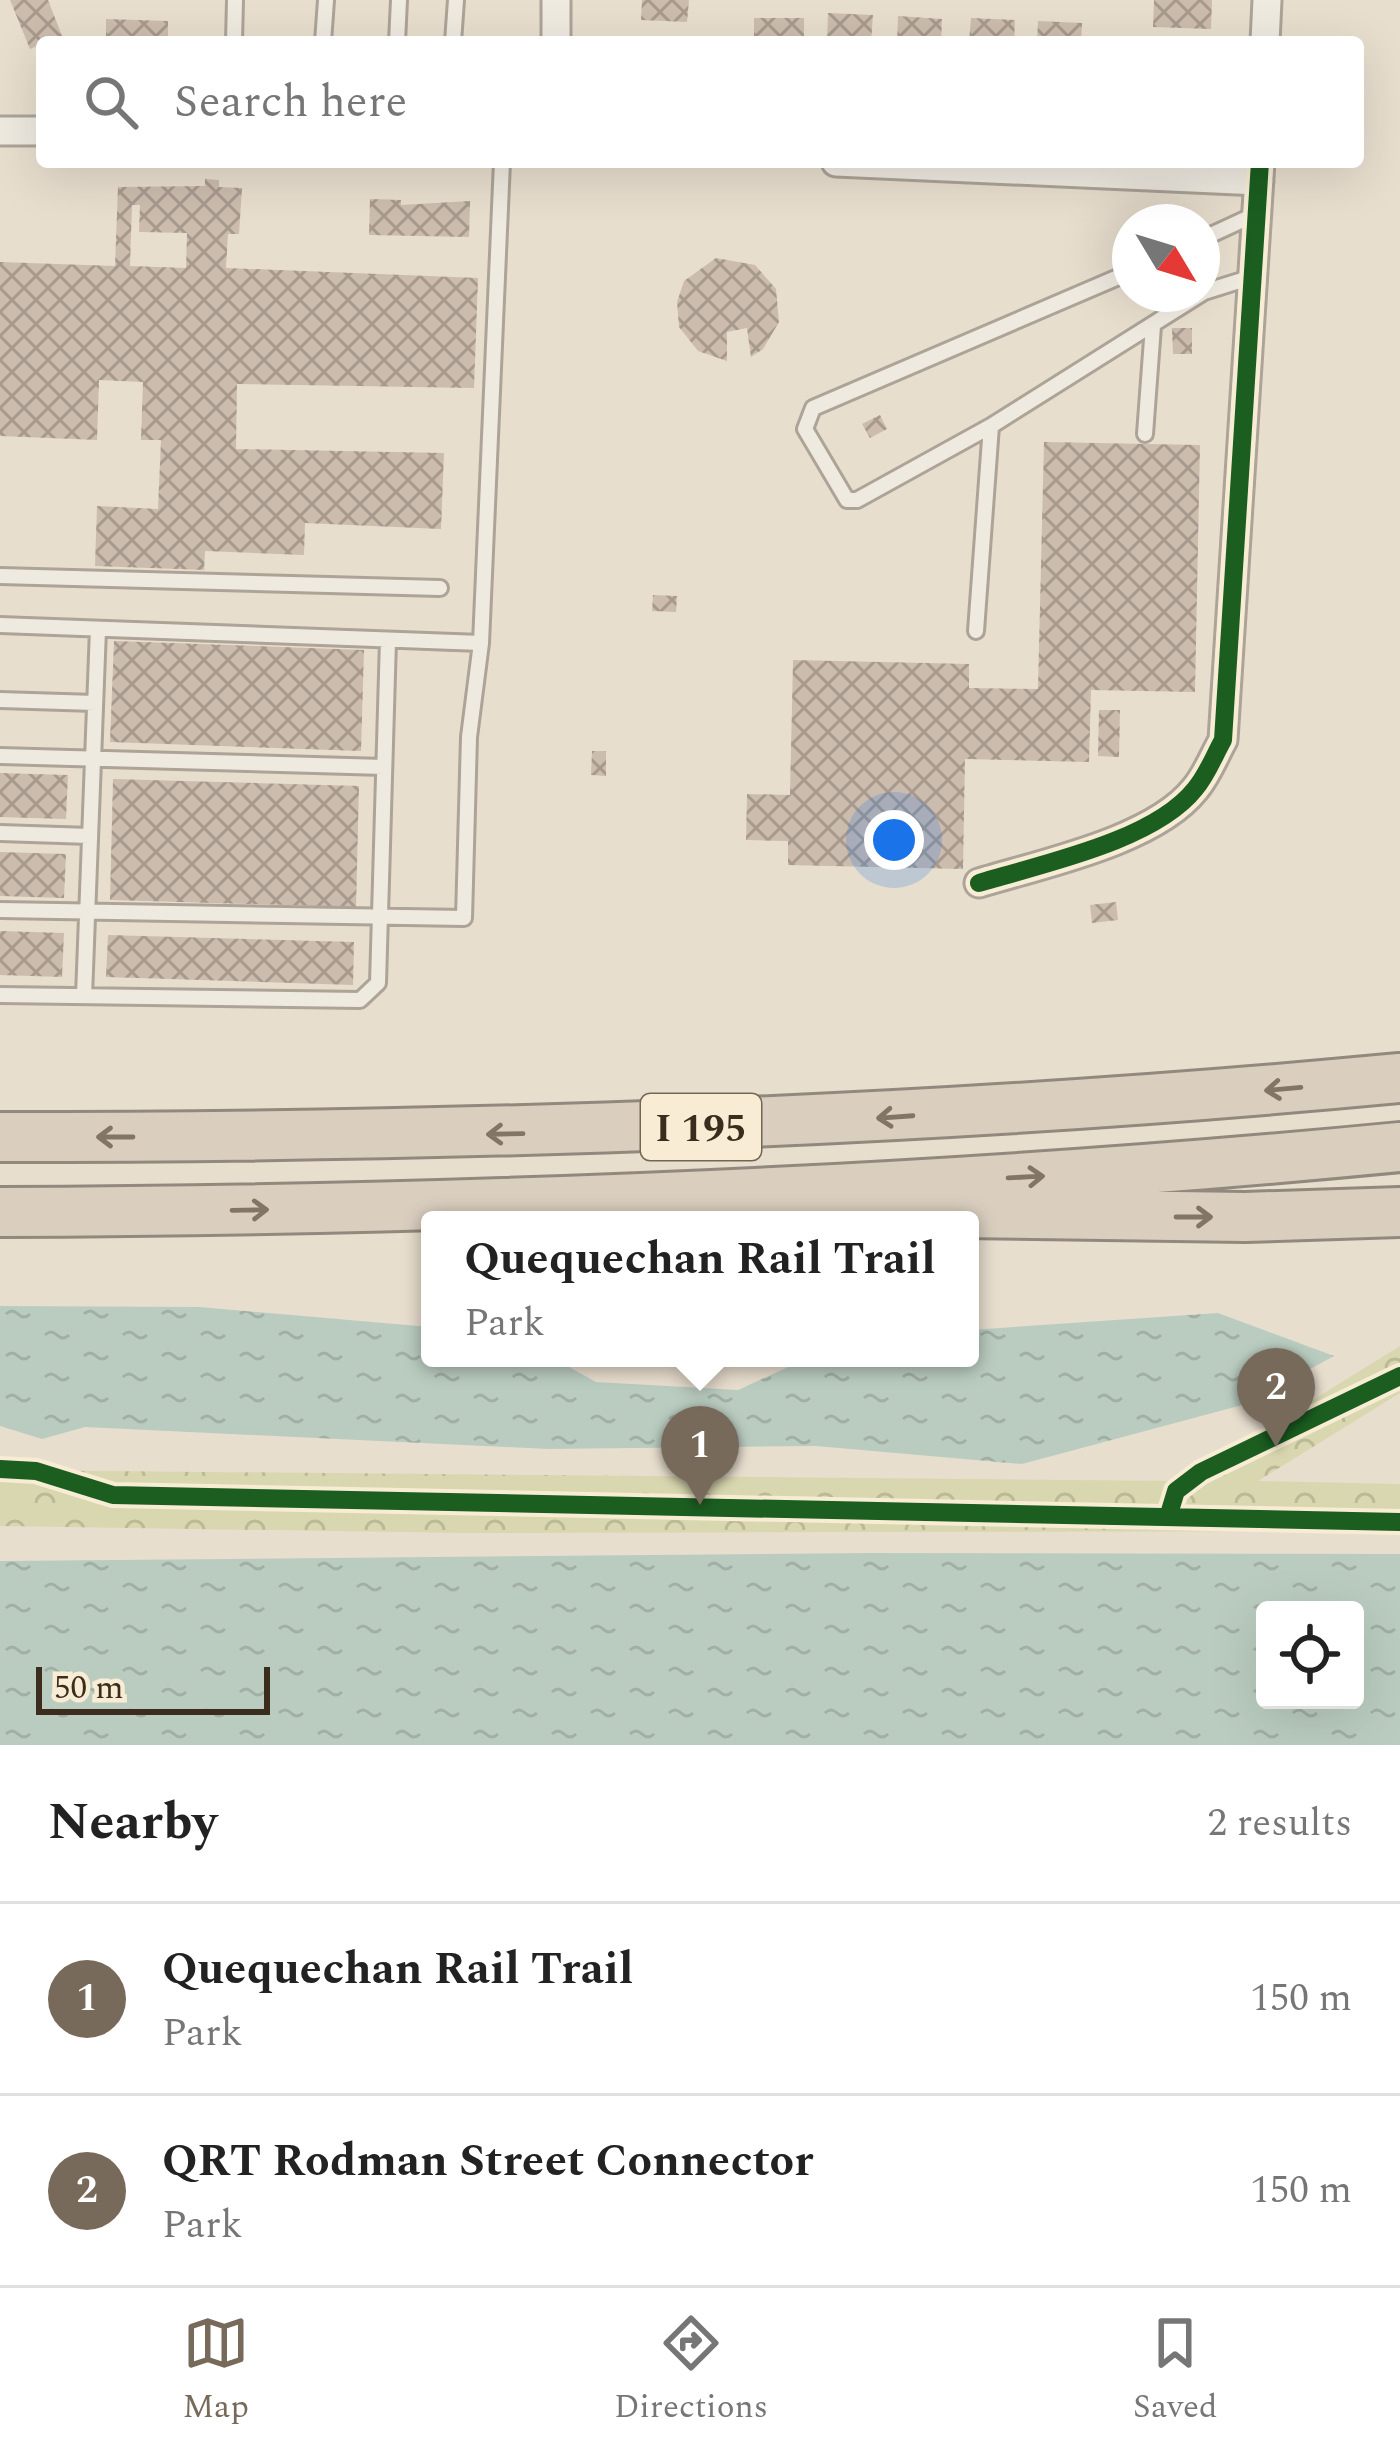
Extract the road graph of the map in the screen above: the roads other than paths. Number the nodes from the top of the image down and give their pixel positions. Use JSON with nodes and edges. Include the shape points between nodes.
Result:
{"nodes":[{"id":1,"x":235,"y":0,"type":"edge"},
{"id":2,"x":326,"y":0,"type":"edge"},
{"id":3,"x":399,"y":0,"type":"edge"},
{"id":4,"x":456,"y":0,"type":"edge"},
{"id":5,"x":556,"y":0,"type":"edge"},
{"id":6,"x":1267,"y":0,"type":"edge"},
{"id":7,"x":234,"y":36,"type":"edge"},
{"id":8,"x":323,"y":36,"type":"edge"},
{"id":9,"x":397,"y":36,"type":"edge"},
{"id":10,"x":454,"y":36,"type":"edge"},
{"id":11,"x":556,"y":36,"type":"edge"},
{"id":12,"x":1265,"y":36,"type":"edge"},
{"id":13,"x":0,"y":131,"type":"edge"},
{"id":14,"x":36,"y":131,"type":"edge"},
{"id":15,"x":502,"y":168,"type":"edge"},
{"id":16,"x":1118,"y":168,"type":"edge"},
{"id":17,"x":1259,"y":171,"type":"edge"},
{"id":18,"x":1256,"y":214,"type":"junction"},
{"id":19,"x":1220,"y":231,"type":"edge"},
{"id":20,"x":1252,"y":277,"type":"junction"},
{"id":21,"x":1112,"y":280,"type":"edge"},
{"id":22,"x":1153,"y":326,"type":"junction"},
{"id":23,"x":991,"y":426,"type":"junction"},
{"id":24,"x":1145,"y":434,"type":"dead end"},
{"id":25,"x":0,"y":577,"type":"edge"},
{"id":26,"x":440,"y":588,"type":"dead end"},
{"id":27,"x":0,"y":625,"type":"edge"},
{"id":28,"x":98,"y":629,"type":"junction"},
{"id":29,"x":976,"y":632,"type":"dead end"},
{"id":30,"x":388,"y":640,"type":"junction"},
{"id":31,"x":481,"y":643,"type":"junction"},
{"id":32,"x":0,"y":700,"type":"edge"},
{"id":33,"x":95,"y":703,"type":"junction"},
{"id":34,"x":0,"y":756,"type":"edge"},
{"id":35,"x":93,"y":757,"type":"junction"},
{"id":36,"x":385,"y":766,"type":"junction"},
{"id":37,"x":0,"y":833,"type":"edge"},
{"id":38,"x":90,"y":836,"type":"junction"},
{"id":39,"x":979,"y":883,"type":"dead end"},
{"id":40,"x":0,"y":910,"type":"edge"},
{"id":41,"x":88,"y":912,"type":"junction"},
{"id":42,"x":380,"y":916,"type":"junction"},
{"id":43,"x":0,"y":995,"type":"edge"},
{"id":44,"x":84,"y":996,"type":"junction"},
{"id":45,"x":1400,"y":1078,"type":"edge"},
{"id":46,"x":0,"y":1137,"type":"edge"},
{"id":47,"x":1400,"y":1147,"type":"edge"},
{"id":48,"x":616,"y":1198,"type":"junction"},
{"id":49,"x":880,"y":1211,"type":"edge"},
{"id":50,"x":0,"y":1212,"type":"edge"},
{"id":51,"x":1400,"y":1212,"type":"edge"},
{"id":52,"x":979,"y":1216,"type":"edge"}],
"edges":[{"from":1,"to":7,"type":"lane"},
{"from":2,"to":8,"type":"lane"},
{"from":3,"to":9,"type":"lane"},
{"from":4,"to":10,"type":"lane"},
{"from":5,"to":11,"type":"street"},
{"from":6,"to":12,"type":"street"},
{"from":13,"to":14,"type":"street"},
{"from":15,"to":31,"type":"lane"},
{"from":16,"to":17,"type":"street"},
{"from":17,"to":18,"type":"street"},
{"from":18,"to":19,"type":"lane"},
{"from":18,"to":20,"type":"street"},
{"from":20,"to":22,"type":"lane","via":[[1204,292]]},
{"from":20,"to":39,"type":"street","via":[[1223,740],[1193,793],[1162,815],[1091,848]]},
{"from":21,"to":23,"type":"lane","via":[[805,417],[847,500]]},
{"from":22,"to":23,"type":"lane"},
{"from":22,"to":24,"type":"lane"},
{"from":23,"to":29,"type":"lane"},
{"from":25,"to":26,"type":"lane"},
{"from":27,"to":28,"type":"lane"},
{"from":28,"to":30,"type":"lane"},
{"from":28,"to":33,"type":"lane"},
{"from":30,"to":31,"type":"lane"},
{"from":30,"to":36,"type":"lane"},
{"from":31,"to":42,"type":"lane","via":[[469,737],[464,918]]},
{"from":32,"to":33,"type":"lane"},
{"from":33,"to":35,"type":"lane"},
{"from":34,"to":35,"type":"lane"},
{"from":35,"to":36,"type":"lane"},
{"from":35,"to":38,"type":"lane"},
{"from":36,"to":42,"type":"lane"},
{"from":37,"to":38,"type":"lane"},
{"from":38,"to":41,"type":"lane"},
{"from":40,"to":41,"type":"lane"},
{"from":41,"to":42,"type":"lane"},
{"from":41,"to":44,"type":"lane"},
{"from":42,"to":44,"type":"lane","via":[[378,982],[360,1000]]},
{"from":43,"to":44,"type":"lane"},
{"from":45,"to":46,"type":"highway","number":"I 195","one_way":true,"via":[[677,1128]]},
{"from":48,"to":47,"type":"highway","number":"I 195","one_way":true},
{"from":48,"to":49,"type":"highway","one_way":true},
{"from":50,"to":48,"type":"highway","number":"I 195","one_way":true},
{"from":52,"to":51,"type":"highway","one_way":true}]}
